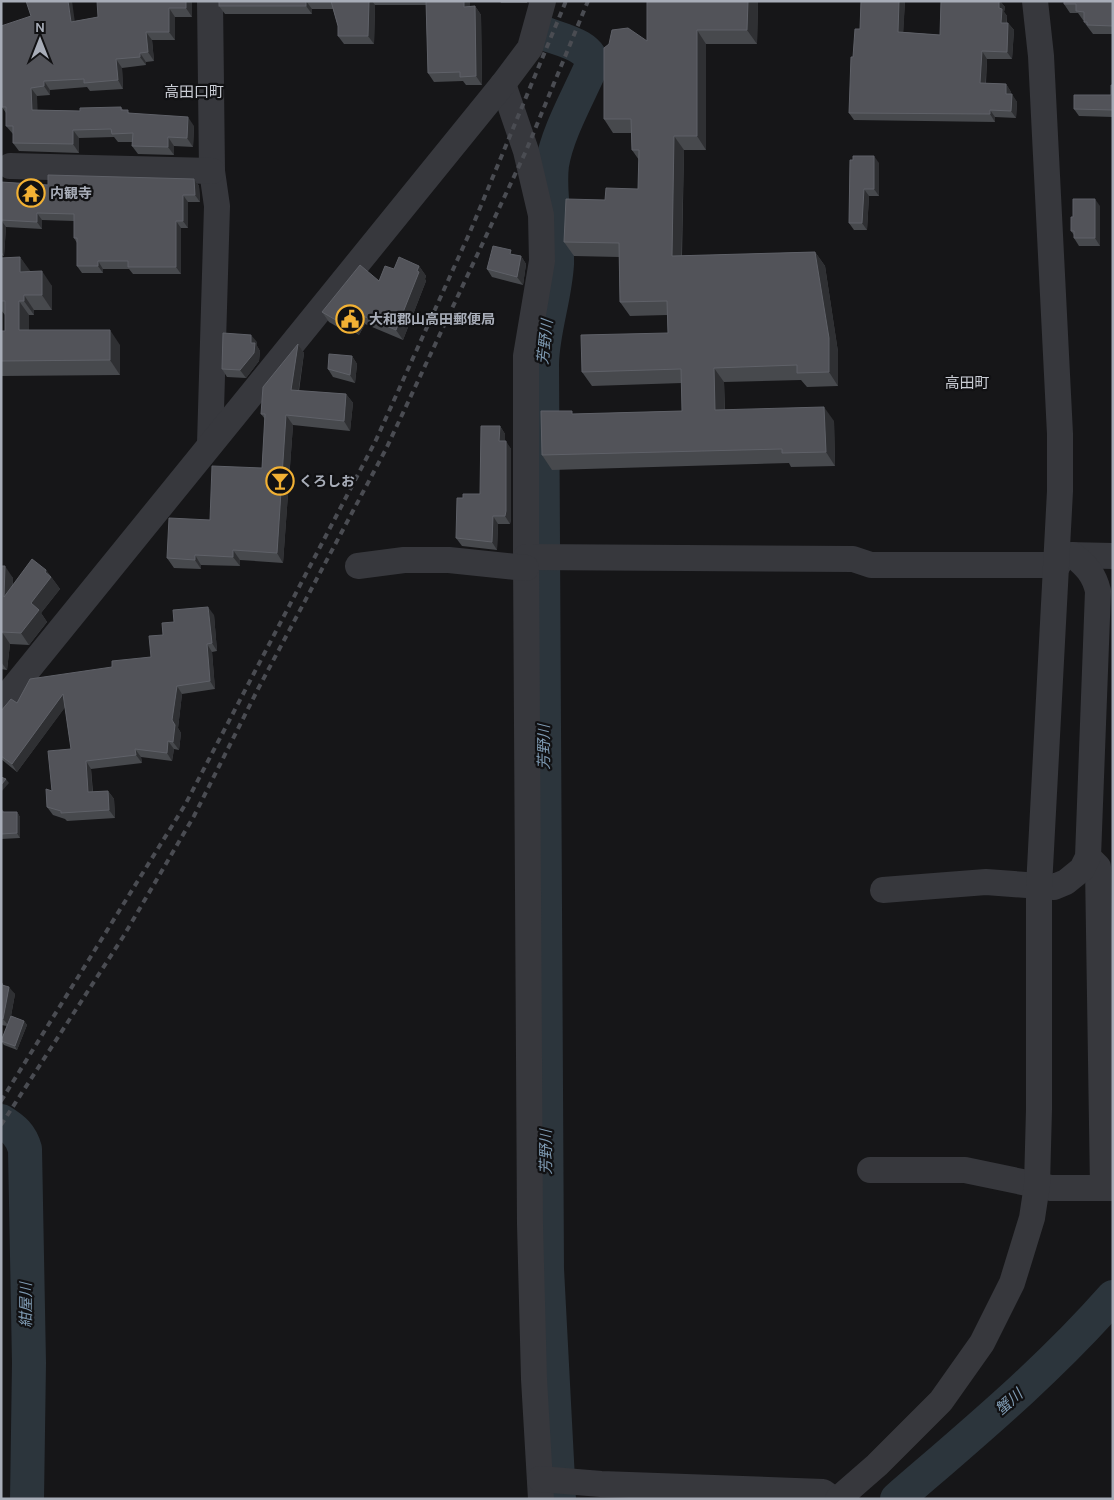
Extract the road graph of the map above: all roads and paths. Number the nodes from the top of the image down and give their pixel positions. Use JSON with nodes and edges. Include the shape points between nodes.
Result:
{"nodes":[{"id":1,"x":210,"y":1,"type":"edge"},
{"id":2,"x":543,"y":1,"type":"edge"},
{"id":3,"x":1036,"y":1,"type":"edge"},
{"id":4,"x":503,"y":84,"type":"junction"},
{"id":5,"x":10,"y":166,"type":"dead end"},
{"id":6,"x":212,"y":171,"type":"junction"},
{"id":7,"x":210,"y":444,"type":"junction"},
{"id":8,"x":1113,"y":556,"type":"edge"},
{"id":9,"x":1063,"y":558,"type":"junction"},
{"id":10,"x":526,"y":562,"type":"junction"},
{"id":11,"x":358,"y":566,"type":"dead end"},
{"id":12,"x":1,"y":703,"type":"edge"},
{"id":13,"x":1088,"y":857,"type":"junction"},
{"id":14,"x":1039,"y":887,"type":"junction"},
{"id":15,"x":883,"y":890,"type":"dead end"},
{"id":16,"x":870,"y":1170,"type":"dead end"},
{"id":17,"x":1037,"y":1185,"type":"junction"},
{"id":18,"x":1108,"y":1188,"type":"edge"},
{"id":19,"x":541,"y":1489,"type":"edge"},
{"id":20,"x":833,"y":1499,"type":"edge"},
{"id":21,"x":838,"y":1499,"type":"edge"}],
"edges":[{"from":1,"to":6,"type":"street"},
{"from":2,"to":4,"type":"street","via":[[530,48]]},
{"from":3,"to":9,"type":"street","via":[[1060,434]]},
{"from":4,"to":7,"type":"street"},
{"from":4,"to":10,"type":"street","via":[[526,151],[541,215],[542,261],[526,356]]},
{"from":5,"to":6,"type":"street"},
{"from":6,"to":7,"type":"street","via":[[217,206]]},
{"from":7,"to":12,"type":"street"},
{"from":8,"to":9,"type":"street"},
{"from":9,"to":10,"type":"street","via":[[871,565],[853,559],[553,557]]},
{"from":9,"to":13,"type":"street","via":[[1089,568],[1098,590]]},
{"from":9,"to":14,"type":"street"},
{"from":10,"to":11,"type":"street","via":[[404,560]]},
{"from":10,"to":19,"type":"street","via":[[530,1224]]},
{"from":13,"to":14,"type":"street","via":[[1082,869],[1066,882],[1054,887]]},
{"from":13,"to":18,"type":"street","via":[[1098,867]]},
{"from":14,"to":15,"type":"street","via":[[986,882]]},
{"from":14,"to":17,"type":"street"},
{"from":16,"to":17,"type":"street","via":[[965,1170]]},
{"from":17,"to":18,"type":"street"},
{"from":17,"to":21,"type":"street","via":[[1032,1218],[1012,1283],[982,1344],[942,1401],[877,1466]]},
{"from":19,"to":20,"type":"street","via":[[568,1482],[823,1492]]}]}
